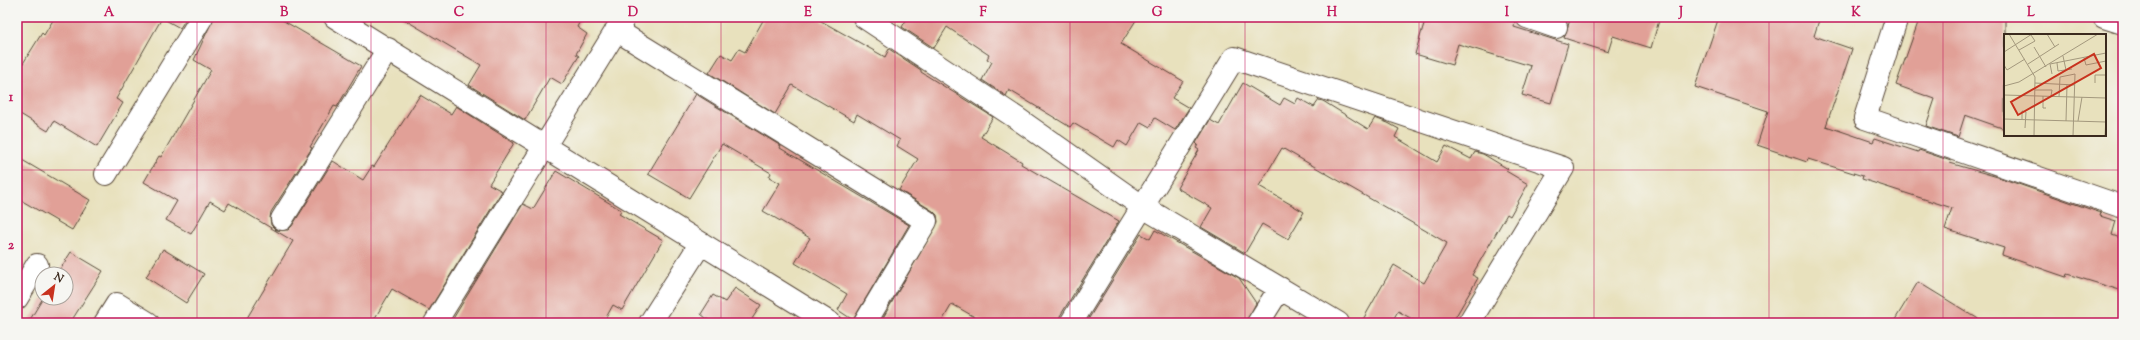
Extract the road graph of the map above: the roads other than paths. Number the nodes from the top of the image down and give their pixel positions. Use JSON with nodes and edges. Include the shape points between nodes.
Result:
{"nodes":[{"id":1,"x":202,"y":17,"type":"edge"},
{"id":2,"x":335,"y":17,"type":"edge"},
{"id":3,"x":864,"y":17,"type":"edge"},
{"id":4,"x":1527,"y":17,"type":"edge"},
{"id":5,"x":1897,"y":17,"type":"edge"},
{"id":6,"x":2104,"y":17,"type":"edge"},
{"id":7,"x":620,"y":23,"type":"edge"},
{"id":8,"x":2123,"y":23,"type":"edge"},
{"id":9,"x":1556,"y":27,"type":"dead end"},
{"id":10,"x":388,"y":49,"type":"junction"},
{"id":11,"x":546,"y":145,"type":"junction"},
{"id":12,"x":106,"y":174,"type":"dead end"},
{"id":13,"x":1143,"y":207,"type":"junction"},
{"id":14,"x":2123,"y":207,"type":"edge"},
{"id":15,"x":282,"y":219,"type":"dead end"},
{"id":16,"x":701,"y":243,"type":"junction"},
{"id":17,"x":37,"y":265,"type":"dead end"},
{"id":18,"x":1280,"y":288,"type":"junction"},
{"id":19,"x":17,"y":298,"type":"edge"},
{"id":20,"x":105,"y":323,"type":"edge"},
{"id":21,"x":148,"y":323,"type":"edge"},
{"id":22,"x":435,"y":323,"type":"edge"},
{"id":23,"x":650,"y":323,"type":"edge"},
{"id":24,"x":830,"y":323,"type":"edge"},
{"id":25,"x":865,"y":323,"type":"edge"},
{"id":26,"x":1072,"y":323,"type":"edge"},
{"id":27,"x":1258,"y":323,"type":"edge"},
{"id":28,"x":1338,"y":323,"type":"edge"},
{"id":29,"x":1469,"y":323,"type":"edge"}],
"edges":[{"from":1,"to":12,"type":"street"},
{"from":2,"to":10,"type":"street"},
{"from":3,"to":13,"type":"street","via":[[1018,119]]},
{"from":4,"to":9,"type":"street"},
{"from":5,"to":14,"type":"street","via":[[1865,118]]},
{"from":6,"to":8,"type":"street"},
{"from":7,"to":11,"type":"street"},
{"from":7,"to":25,"type":"street","via":[[926,221]]},
{"from":10,"to":11,"type":"street"},
{"from":10,"to":15,"type":"street"},
{"from":11,"to":16,"type":"street"},
{"from":11,"to":22,"type":"street"},
{"from":13,"to":18,"type":"street"},
{"from":13,"to":26,"type":"street"},
{"from":13,"to":29,"type":"street","via":[[1234,58],[1563,168]]},
{"from":16,"to":23,"type":"street"},
{"from":16,"to":24,"type":"street"},
{"from":17,"to":19,"type":"street"},
{"from":18,"to":27,"type":"street"},
{"from":18,"to":28,"type":"street"},
{"from":20,"to":21,"type":"street","via":[[117,304]]}]}
